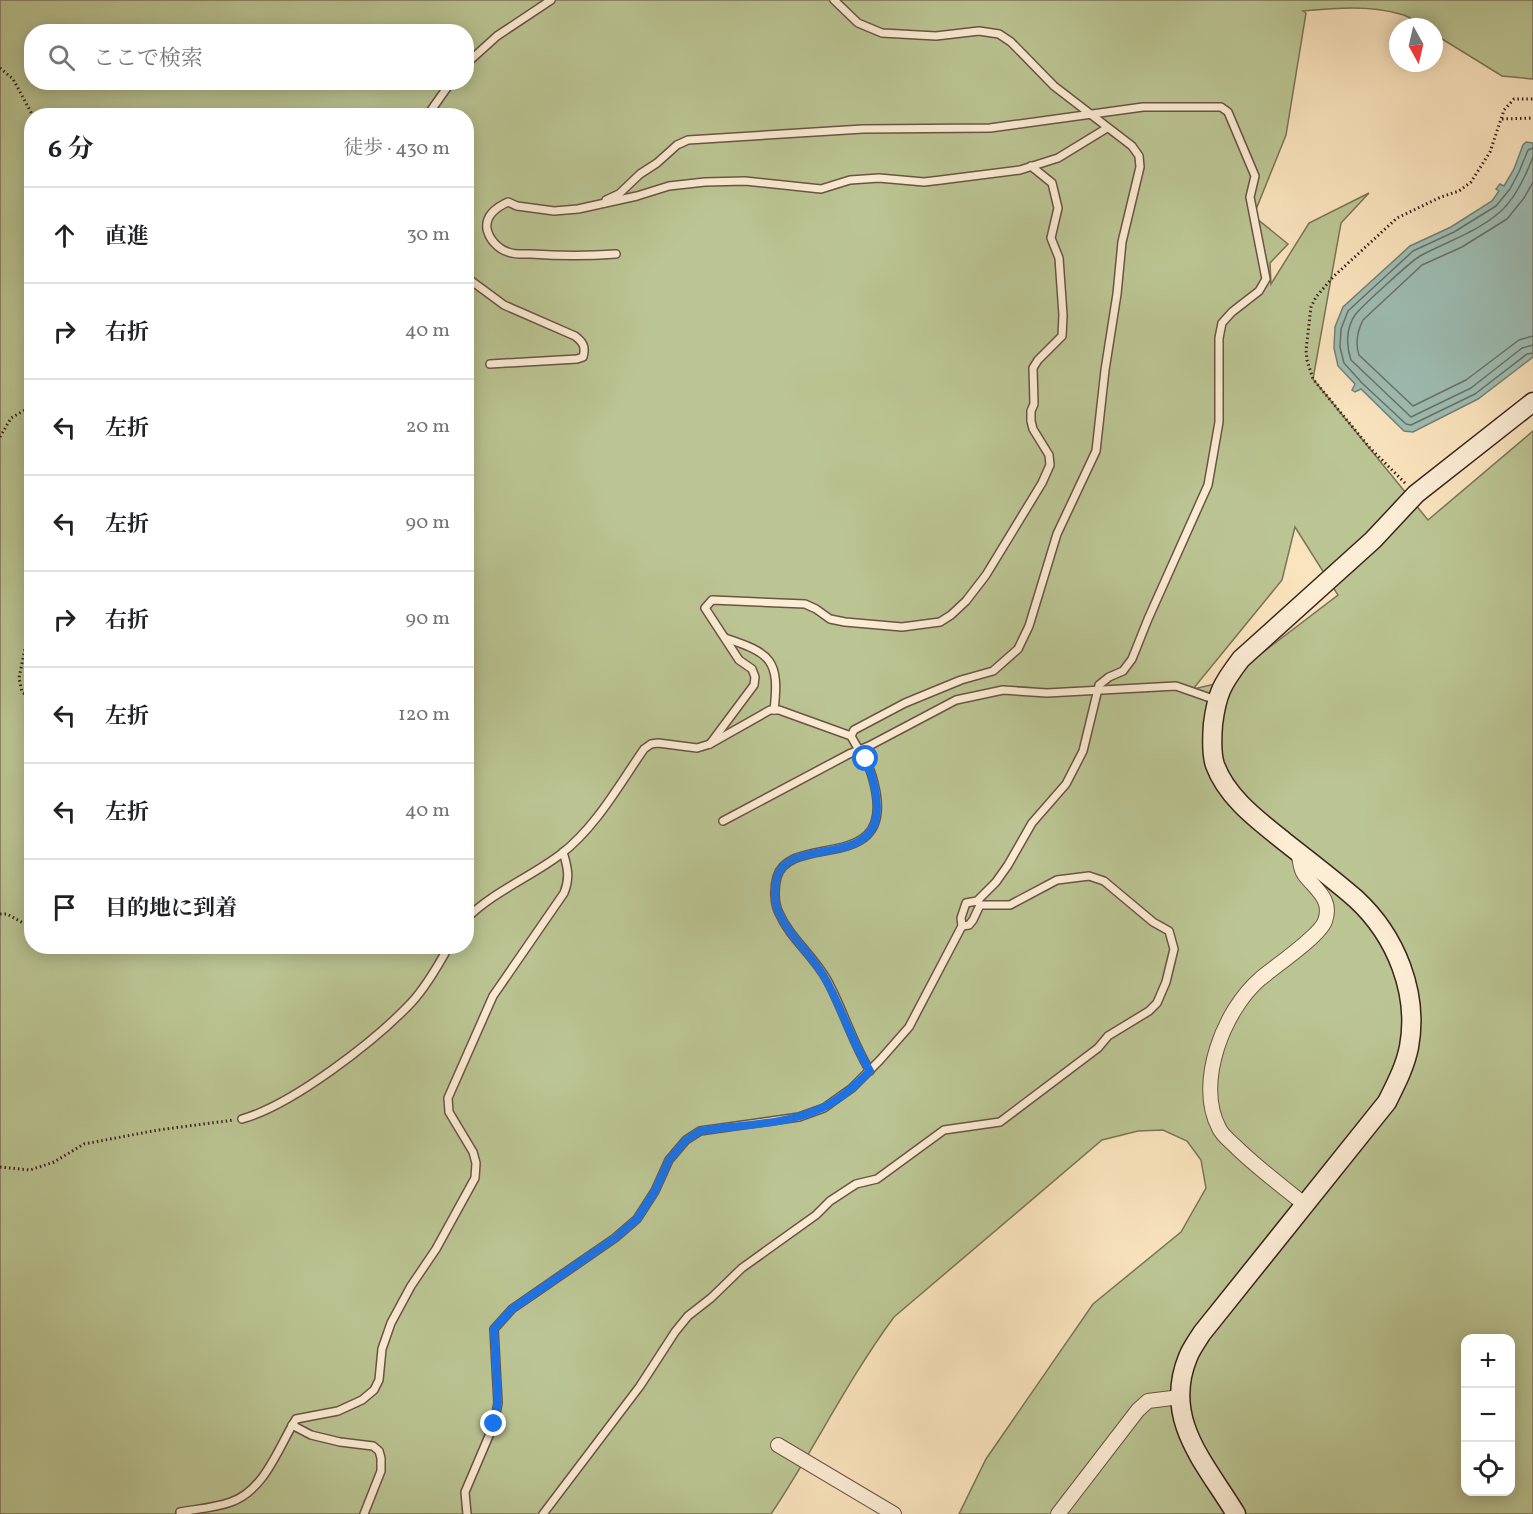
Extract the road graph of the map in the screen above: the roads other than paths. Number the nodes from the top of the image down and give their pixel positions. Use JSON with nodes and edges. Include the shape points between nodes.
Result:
{"nodes":[{"id":1,"x":551,"y":0,"type":"edge"},
{"id":2,"x":834,"y":0,"type":"edge"},
{"id":3,"x":474,"y":57,"type":"edge"},
{"id":4,"x":445,"y":90,"type":"edge"},
{"id":5,"x":433,"y":108,"type":"edge"},
{"id":6,"x":1089,"y":115,"type":"junction"},
{"id":7,"x":1107,"y":128,"type":"junction"},
{"id":8,"x":1032,"y":166,"type":"junction"},
{"id":9,"x":605,"y":203,"type":"junction"},
{"id":10,"x":616,"y":254,"type":"dead end"},
{"id":11,"x":474,"y":283,"type":"edge"},
{"id":12,"x":490,"y":364,"type":"dead end"},
{"id":13,"x":1533,"y":402,"type":"edge"},
{"id":14,"x":725,"y":638,"type":"junction"},
{"id":15,"x":1097,"y":690,"type":"junction"},
{"id":16,"x":1216,"y":700,"type":"junction"},
{"id":17,"x":774,"y":710,"type":"junction"},
{"id":18,"x":851,"y":736,"type":"junction"},
{"id":19,"x":710,"y":744,"type":"junction"},
{"id":20,"x":859,"y":750,"type":"junction"},
{"id":21,"x":723,"y":820,"type":"dead end"},
{"id":22,"x":563,"y":852,"type":"junction"},
{"id":23,"x":1298,"y":852,"type":"junction"},
{"id":24,"x":978,"y":903,"type":"junction"},
{"id":25,"x":474,"y":912,"type":"edge"},
{"id":26,"x":962,"y":926,"type":"junction"},
{"id":27,"x":444,"y":954,"type":"edge"},
{"id":28,"x":870,"y":1071,"type":"junction"},
{"id":29,"x":242,"y":1119,"type":"road end"},
{"id":30,"x":1304,"y":1204,"type":"junction"},
{"id":31,"x":1180,"y":1397,"type":"junction"},
{"id":32,"x":292,"y":1425,"type":"junction"},
{"id":33,"x":778,"y":1445,"type":"dead end"},
{"id":34,"x":180,"y":1512,"type":"dead end"},
{"id":35,"x":364,"y":1514,"type":"edge"},
{"id":36,"x":467,"y":1514,"type":"edge"},
{"id":37,"x":543,"y":1514,"type":"edge"},
{"id":38,"x":894,"y":1514,"type":"edge"},
{"id":39,"x":1058,"y":1514,"type":"edge"},
{"id":40,"x":1236,"y":1514,"type":"edge"}],
"edges":[{"from":1,"to":3,"type":"lane","via":[[497,36]]},
{"from":2,"to":6,"type":"lane","via":[[858,23],[882,33],[999,34]]},
{"from":4,"to":5,"type":"lane"},
{"from":6,"to":7,"type":"lane"},
{"from":6,"to":9,"type":"lane","via":[[990,128],[863,129],[688,140]]},
{"from":6,"to":15,"type":"lane","via":[[1143,107],[1221,107],[1228,112],[1256,176],[1250,196],[1266,279],[1259,291],[1222,323],[1219,422],[1208,485],[1196,516],[1132,659],[1123,671],[1098,685]]},
{"from":7,"to":8,"type":"lane","via":[[1058,158]]},
{"from":7,"to":18,"type":"lane","via":[[1132,146],[1140,167],[1122,242],[1096,451],[1057,534],[1029,626],[1018,649],[993,671],[904,703],[862,724]]},
{"from":8,"to":9,"type":"lane","via":[[924,182],[850,180],[821,189],[746,180],[705,182],[669,186]]},
{"from":8,"to":14,"type":"lane","via":[[1052,183],[1058,208],[1052,237],[1059,258],[1062,336],[1034,368],[1031,421],[1049,455],[1050,465],[999,556],[966,601],[940,622],[902,627],[845,622],[830,619],[805,604],[712,600],[705,608]]},
{"from":9,"to":10,"type":"lane","via":[[554,211],[508,202],[490,214],[486,225],[495,244],[507,252]]},
{"from":11,"to":12,"type":"lane","via":[[504,305],[575,336],[583,341],[585,351],[577,359]]},
{"from":13,"to":16,"type":"street","via":[[1416,494],[1373,540],[1241,659]]},
{"from":14,"to":17,"type":"lane","via":[[746,645],[771,661],[776,678]]},
{"from":14,"to":19,"type":"lane","via":[[739,660],[752,669],[754,685]]},
{"from":15,"to":16,"type":"lane","via":[[1176,686]]},
{"from":15,"to":20,"type":"lane","via":[[1003,690],[956,700]]},
{"from":15,"to":24,"type":"lane","via":[[1083,751],[1066,784],[1032,823],[1008,865]]},
{"from":16,"to":23,"type":"street","via":[[1212,738],[1215,764],[1227,787],[1253,816]]},
{"from":17,"to":18,"type":"lane"},
{"from":17,"to":19,"type":"lane"},
{"from":18,"to":20,"type":"lane"},
{"from":19,"to":22,"type":"lane","via":[[697,748],[658,743],[644,749],[605,806]]},
{"from":20,"to":21,"type":"lane"},
{"from":20,"to":28,"type":"lane","via":[[866,759],[876,793],[871,832],[858,843],[786,864],[777,875],[775,894],[777,910],[788,931],[810,953],[826,978]]},
{"from":22,"to":25,"type":"lane"},
{"from":22,"to":32,"type":"lane","via":[[569,881],[564,893],[493,996],[448,1098],[449,1112],[473,1152],[475,1178],[391,1323],[374,1390],[338,1411],[296,1419]]},
{"from":23,"to":30,"type":"street","via":[[1357,900],[1387,937],[1405,974],[1411,1020],[1401,1074],[1387,1102]]},
{"from":23,"to":30,"type":"street","via":[[1302,873],[1319,890],[1326,904],[1325,922],[1243,995],[1226,1023],[1210,1087],[1211,1109],[1220,1130]]},
{"from":24,"to":26,"type":"lane","via":[[973,920]]},
{"from":24,"to":26,"type":"lane","via":[[971,901],[963,907]]},
{"from":24,"to":37,"type":"lane","via":[[1010,905],[1057,880],[1089,876],[1104,881],[1169,931],[1174,949],[1157,1003],[1108,1036],[1098,1048],[1000,1122],[944,1130],[877,1179],[856,1184],[830,1201],[742,1268],[675,1332],[640,1386]]},
{"from":26,"to":28,"type":"lane","via":[[909,1027]]},
{"from":27,"to":29,"type":"lane","via":[[424,987],[380,1033],[280,1103]]},
{"from":28,"to":36,"type":"lane","via":[[824,1108],[800,1117],[700,1131],[686,1140],[669,1160],[637,1219],[512,1309],[494,1329],[498,1402],[490,1434],[465,1492]]},
{"from":30,"to":31,"type":"street","via":[[1202,1333],[1188,1355]]},
{"from":31,"to":39,"type":"street","via":[[1148,1401],[1138,1410]]},
{"from":31,"to":40,"type":"street","via":[[1187,1434]]},
{"from":32,"to":34,"type":"lane","via":[[259,1482],[246,1494],[231,1502]]},
{"from":32,"to":35,"type":"lane","via":[[311,1435],[373,1446],[378,1451],[381,1471]]},
{"from":33,"to":38,"type":"street"}]}
